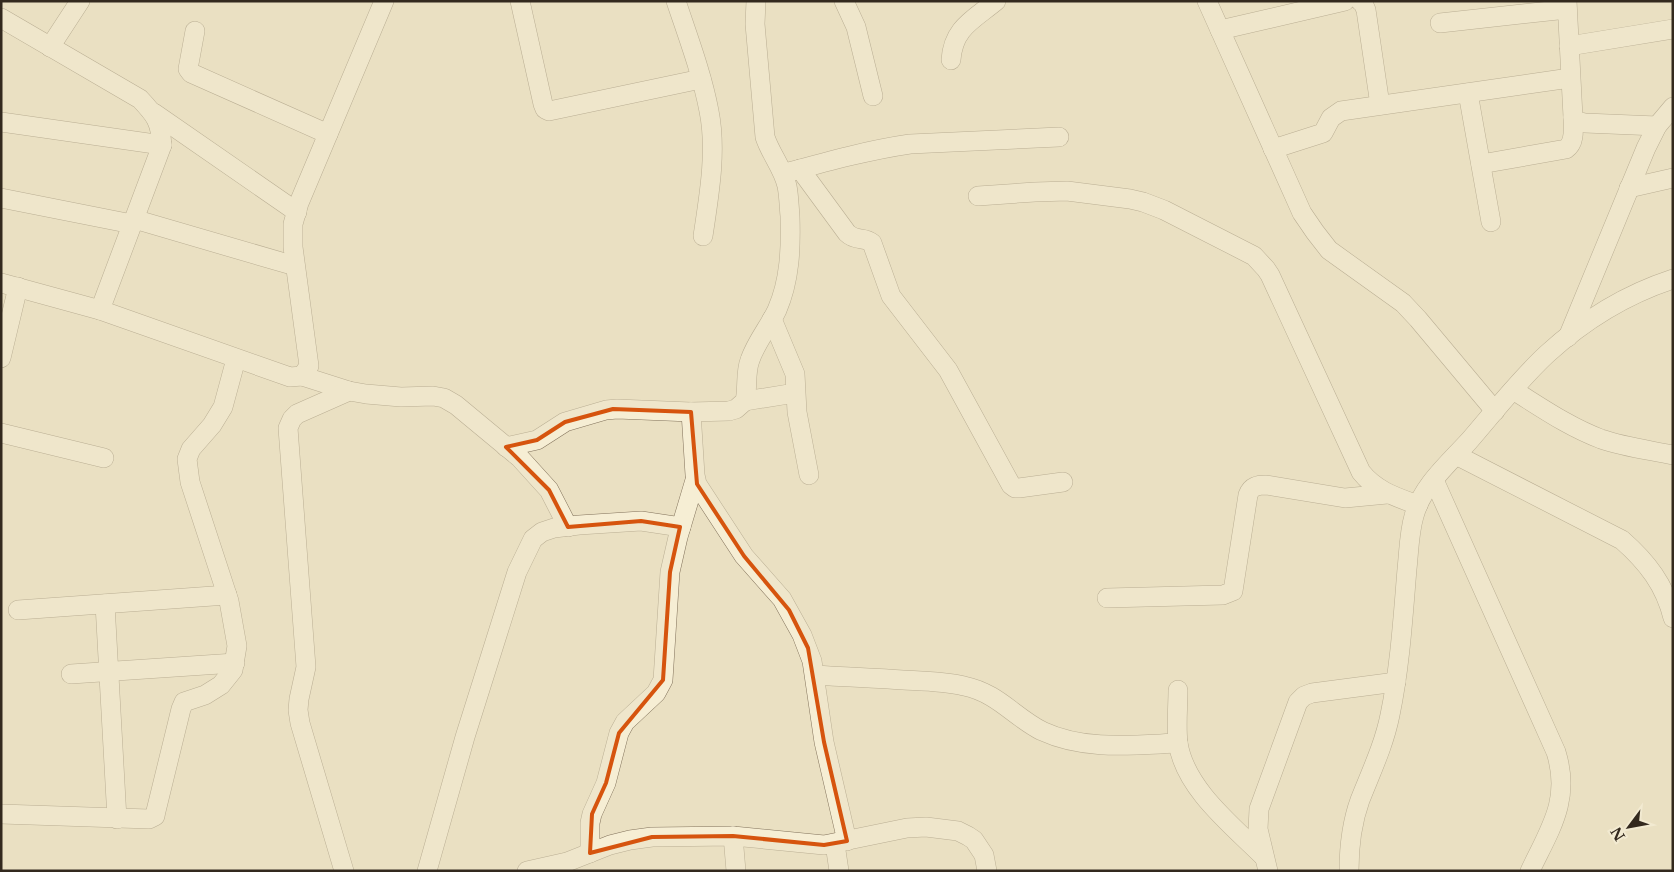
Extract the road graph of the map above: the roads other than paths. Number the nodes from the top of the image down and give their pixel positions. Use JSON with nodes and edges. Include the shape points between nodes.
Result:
{"nodes":[{"id":1,"x":80,"y":1,"type":"edge"},
{"id":2,"x":384,"y":1,"type":"edge"},
{"id":3,"x":520,"y":1,"type":"edge"},
{"id":4,"x":676,"y":1,"type":"edge"},
{"id":5,"x":756,"y":1,"type":"edge"},
{"id":6,"x":844,"y":1,"type":"edge"},
{"id":7,"x":996,"y":1,"type":"edge"},
{"id":8,"x":1207,"y":1,"type":"edge"},
{"id":9,"x":1345,"y":1,"type":"edge"},
{"id":10,"x":1360,"y":1,"type":"edge"},
{"id":11,"x":1567,"y":5,"type":"edge"},
{"id":12,"x":1,"y":18,"type":"edge"},
{"id":13,"x":1440,"y":23,"type":"dead end"},
{"id":14,"x":1673,"y":29,"type":"edge"},
{"id":15,"x":1220,"y":30,"type":"junction"},
{"id":16,"x":196,"y":31,"type":"dead end"},
{"id":17,"x":1569,"y":46,"type":"junction"},
{"id":18,"x":50,"y":47,"type":"junction"},
{"id":19,"x":951,"y":60,"type":"dead end"},
{"id":20,"x":1570,"y":78,"type":"junction"},
{"id":21,"x":701,"y":79,"type":"junction"},
{"id":22,"x":1468,"y":92,"type":"junction"},
{"id":23,"x":873,"y":96,"type":"dead end"},
{"id":24,"x":1380,"y":106,"type":"junction"},
{"id":25,"x":1673,"y":107,"type":"edge"},
{"id":26,"x":153,"y":113,"type":"junction"},
{"id":27,"x":1573,"y":117,"type":"junction"},
{"id":28,"x":1,"y":122,"type":"edge"},
{"id":29,"x":1657,"y":126,"type":"junction"},
{"id":30,"x":328,"y":134,"type":"junction"},
{"id":31,"x":1059,"y":137,"type":"dead end"},
{"id":32,"x":162,"y":145,"type":"junction"},
{"id":33,"x":1274,"y":149,"type":"junction"},
{"id":34,"x":1481,"y":164,"type":"junction"},
{"id":35,"x":792,"y":171,"type":"junction"},
{"id":36,"x":1673,"y":178,"type":"edge"},
{"id":37,"x":1629,"y":188,"type":"junction"},
{"id":38,"x":978,"y":196,"type":"dead end"},
{"id":39,"x":1,"y":198,"type":"edge"},
{"id":40,"x":296,"y":212,"type":"junction"},
{"id":41,"x":133,"y":222,"type":"junction"},
{"id":42,"x":1491,"y":222,"type":"dead end"},
{"id":43,"x":703,"y":236,"type":"dead end"},
{"id":44,"x":295,"y":266,"type":"junction"},
{"id":45,"x":1673,"y":279,"type":"edge"},
{"id":46,"x":10,"y":285,"type":"edge"},
{"id":47,"x":100,"y":310,"type":"junction"},
{"id":48,"x":772,"y":319,"type":"junction"},
{"id":49,"x":1568,"y":336,"type":"junction"},
{"id":50,"x":1,"y":358,"type":"edge"},
{"id":51,"x":236,"y":359,"type":"junction"},
{"id":52,"x":302,"y":376,"type":"junction"},
{"id":53,"x":1513,"y":390,"type":"junction"},
{"id":54,"x":349,"y":391,"type":"junction"},
{"id":55,"x":795,"y":393,"type":"junction"},
{"id":56,"x":745,"y":402,"type":"junction"},
{"id":57,"x":1495,"y":411,"type":"junction"},
{"id":58,"x":690,"y":412,"type":"junction"},
{"id":59,"x":1,"y":432,"type":"edge"},
{"id":60,"x":506,"y":447,"type":"junction"},
{"id":61,"x":1456,"y":455,"type":"junction"},
{"id":62,"x":1673,"y":455,"type":"edge"},
{"id":63,"x":104,"y":458,"type":"dead end"},
{"id":64,"x":809,"y":475,"type":"dead end"},
{"id":65,"x":695,"y":480,"type":"junction"},
{"id":66,"x":1434,"y":480,"type":"junction"},
{"id":67,"x":1063,"y":482,"type":"dead end"},
{"id":68,"x":1387,"y":494,"type":"junction"},
{"id":69,"x":1418,"y":505,"type":"junction"},
{"id":70,"x":568,"y":527,"type":"junction"},
{"id":71,"x":681,"y":527,"type":"junction"},
{"id":72,"x":227,"y":595,"type":"junction"},
{"id":73,"x":1107,"y":598,"type":"dead end"},
{"id":74,"x":105,"y":604,"type":"junction"},
{"id":75,"x":18,"y":610,"type":"dead end"},
{"id":76,"x":1673,"y":618,"type":"edge"},
{"id":77,"x":234,"y":663,"type":"junction"},
{"id":78,"x":110,"y":672,"type":"junction"},
{"id":79,"x":71,"y":674,"type":"dead end"},
{"id":80,"x":815,"y":675,"type":"junction"},
{"id":81,"x":1396,"y":682,"type":"junction"},
{"id":82,"x":1178,"y":690,"type":"dead end"},
{"id":83,"x":1178,"y":742,"type":"junction"},
{"id":84,"x":1,"y":814,"type":"edge"},
{"id":85,"x":117,"y":819,"type":"junction"},
{"id":86,"x":733,"y":836,"type":"junction"},
{"id":87,"x":841,"y":842,"type":"junction"},
{"id":88,"x":590,"y":853,"type":"junction"},
{"id":89,"x":1266,"y":864,"type":"edge"},
{"id":90,"x":344,"y":871,"type":"edge"},
{"id":91,"x":427,"y":871,"type":"edge"},
{"id":92,"x":527,"y":871,"type":"edge"},
{"id":93,"x":736,"y":871,"type":"edge"},
{"id":94,"x":839,"y":871,"type":"edge"},
{"id":95,"x":987,"y":871,"type":"edge"},
{"id":96,"x":1349,"y":871,"type":"edge"},
{"id":97,"x":1530,"y":871,"type":"edge"}],
"edges":[{"from":1,"to":18,"type":"street"},
{"from":2,"to":30,"type":"street"},
{"from":3,"to":21,"type":"street","via":[[545,109],[549,112]]},
{"from":4,"to":21,"type":"street"},
{"from":5,"to":35,"type":"street","via":[[755,24],[766,137],[770,150]]},
{"from":6,"to":23,"type":"street","via":[[856,28]]},
{"from":7,"to":19,"type":"street","via":[[962,28],[952,46]]},
{"from":8,"to":15,"type":"street"},
{"from":9,"to":15,"type":"street"},
{"from":10,"to":24,"type":"street","via":[[1366,10]]},
{"from":11,"to":13,"type":"street"},
{"from":11,"to":17,"type":"street"},
{"from":12,"to":18,"type":"street"},
{"from":14,"to":17,"type":"street"},
{"from":15,"to":33,"type":"street"},
{"from":16,"to":30,"type":"street","via":[[188,69],[191,73]]},
{"from":17,"to":20,"type":"street"},
{"from":18,"to":26,"type":"street","via":[[140,99]]},
{"from":20,"to":22,"type":"street"},
{"from":20,"to":27,"type":"street"},
{"from":21,"to":43,"type":"street","via":[[709,112],[712,150]]},
{"from":22,"to":24,"type":"street"},
{"from":22,"to":34,"type":"street"},
{"from":24,"to":33,"type":"street","via":[[1336,113],[1323,133]]},
{"from":25,"to":29,"type":"street"},
{"from":26,"to":32,"type":"street","via":[[161,128]]},
{"from":26,"to":40,"type":"street"},
{"from":27,"to":29,"type":"street","via":[[1585,123]]},
{"from":27,"to":34,"type":"street","via":[[1573,138],[1566,149]]},
{"from":28,"to":32,"type":"street"},
{"from":29,"to":37,"type":"street"},
{"from":30,"to":40,"type":"street"},
{"from":31,"to":35,"type":"street","via":[[910,144],[850,155]]},
{"from":32,"to":41,"type":"street"},
{"from":33,"to":57,"type":"street","via":[[1302,213],[1329,250],[1403,303]]},
{"from":34,"to":42,"type":"street"},
{"from":35,"to":48,"type":"street","via":[[788,195],[790,256],[783,293]]},
{"from":35,"to":67,"type":"street","via":[[847,233],[872,244],[891,296],[948,370],[1014,488]]},
{"from":36,"to":37,"type":"street"},
{"from":37,"to":49,"type":"street"},
{"from":38,"to":68,"type":"street","via":[[1067,191],[1130,199],[1164,210],[1254,256],[1270,275],[1356,463],[1367,480]]},
{"from":39,"to":41,"type":"street"},
{"from":40,"to":44,"type":"street","via":[[293,224]]},
{"from":41,"to":44,"type":"street"},
{"from":41,"to":47,"type":"street"},
{"from":44,"to":52,"type":"street","via":[[309,366]]},
{"from":45,"to":49,"type":"street","via":[[1624,300]]},
{"from":46,"to":47,"type":"street"},
{"from":46,"to":50,"type":"street"},
{"from":47,"to":51,"type":"street"},
{"from":48,"to":55,"type":"street","via":[[794,374]]},
{"from":48,"to":56,"type":"street","via":[[748,363]]},
{"from":49,"to":53,"type":"street"},
{"from":51,"to":52,"type":"street","via":[[290,378]]},
{"from":51,"to":72,"type":"street","via":[[223,407],[187,459],[190,482]]},
{"from":52,"to":54,"type":"street"},
{"from":53,"to":57,"type":"street"},
{"from":53,"to":62,"type":"street","via":[[1589,434]]},
{"from":54,"to":60,"type":"street","via":[[382,396],[444,398]]},
{"from":54,"to":90,"type":"street","via":[[297,414],[288,428],[306,667],[298,710],[304,742]]},
{"from":55,"to":56,"type":"street"},
{"from":55,"to":64,"type":"street"},
{"from":56,"to":58,"type":"street","via":[[729,411]]},
{"from":57,"to":61,"type":"street"},
{"from":58,"to":60,"type":"street","via":[[606,410],[565,422],[537,440]]},
{"from":58,"to":65,"type":"street"},
{"from":59,"to":63,"type":"street"},
{"from":60,"to":70,"type":"street","via":[[550,490]]},
{"from":61,"to":66,"type":"street"},
{"from":61,"to":76,"type":"street","via":[[1622,540],[1651,569],[1665,594]]},
{"from":65,"to":71,"type":"street"},
{"from":65,"to":80,"type":"street","via":[[744,556],[789,610],[808,648]]},
{"from":66,"to":69,"type":"street"},
{"from":66,"to":97,"type":"street","via":[[1560,767],[1559,808]]},
{"from":68,"to":69,"type":"street"},
{"from":68,"to":73,"type":"street","via":[[1345,498],[1255,486],[1248,495],[1233,591],[1223,595]]},
{"from":69,"to":81,"type":"street","via":[[1409,538]]},
{"from":70,"to":71,"type":"street","via":[[641,521]]},
{"from":70,"to":91,"type":"street","via":[[542,532],[534,539],[517,572]]},
{"from":71,"to":88,"type":"street","via":[[670,572],[663,680],[656,693],[625,722],[619,733],[606,783],[592,814]]},
{"from":72,"to":74,"type":"street"},
{"from":72,"to":77,"type":"street","via":[[237,646]]},
{"from":74,"to":75,"type":"street"},
{"from":74,"to":78,"type":"street"},
{"from":77,"to":78,"type":"street"},
{"from":77,"to":85,"type":"street","via":[[233,670],[221,685],[184,702],[155,816],[149,819]]},
{"from":78,"to":79,"type":"street"},
{"from":78,"to":85,"type":"street"},
{"from":80,"to":83,"type":"street","via":[[965,686],[992,696],[1041,730],[1074,742],[1112,746]]},
{"from":80,"to":87,"type":"street"},
{"from":81,"to":89,"type":"street","via":[[1312,693],[1298,702],[1259,809],[1258,829]]},
{"from":81,"to":96,"type":"street","via":[[1388,725],[1355,820]]},
{"from":82,"to":83,"type":"street"},
{"from":83,"to":89,"type":"street","via":[[1186,770],[1204,796]]},
{"from":84,"to":85,"type":"street"},
{"from":86,"to":87,"type":"street","via":[[818,845]]},
{"from":86,"to":88,"type":"street","via":[[645,838]]},
{"from":86,"to":93,"type":"street"},
{"from":87,"to":94,"type":"street"},
{"from":87,"to":95,"type":"street","via":[[907,828],[958,831],[979,847]]},
{"from":88,"to":92,"type":"street"}]}
